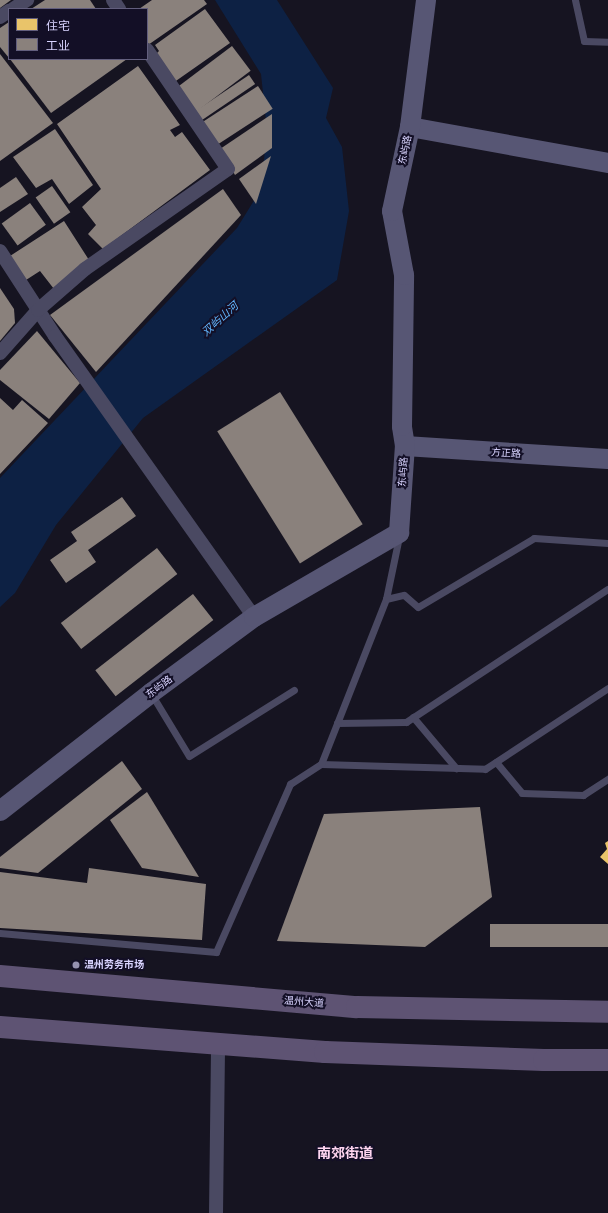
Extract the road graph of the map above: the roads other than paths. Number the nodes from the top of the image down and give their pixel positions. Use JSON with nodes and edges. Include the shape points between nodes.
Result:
{"nodes":[{"id":1,"x":26,"y":0,"type":"edge"},
{"id":2,"x":426,"y":0,"type":"edge"},
{"id":3,"x":575,"y":0,"type":"edge"},
{"id":4,"x":14,"y":8,"type":"edge"},
{"id":5,"x":608,"y":42,"type":"edge"},
{"id":6,"x":148,"y":51,"type":"edge"},
{"id":7,"x":410,"y":127,"type":"junction"},
{"id":8,"x":608,"y":163,"type":"edge"},
{"id":9,"x":0,"y":251,"type":"edge"},
{"id":10,"x":38,"y":310,"type":"junction"},
{"id":11,"x":0,"y":353,"type":"edge"},
{"id":12,"x":405,"y":446,"type":"junction"},
{"id":13,"x":608,"y":459,"type":"edge"},
{"id":14,"x":399,"y":533,"type":"junction"},
{"id":15,"x":608,"y":543,"type":"edge"},
{"id":16,"x":608,"y":589,"type":"edge"},
{"id":17,"x":386,"y":598,"type":"junction"},
{"id":18,"x":254,"y":617,"type":"junction"},
{"id":19,"x":608,"y":688,"type":"edge"},
{"id":20,"x":294,"y":690,"type":"dead end"},
{"id":21,"x":151,"y":693,"type":"junction"},
{"id":22,"x":413,"y":717,"type":"junction"},
{"id":23,"x":337,"y":723,"type":"junction"},
{"id":24,"x":496,"y":762,"type":"junction"},
{"id":25,"x":321,"y":764,"type":"junction"},
{"id":26,"x":456,"y":768,"type":"junction"},
{"id":27,"x":608,"y":779,"type":"edge"},
{"id":28,"x":0,"y":811,"type":"edge"},
{"id":29,"x":0,"y":933,"type":"edge"},
{"id":30,"x":0,"y":976,"type":"edge"},
{"id":31,"x":608,"y":1012,"type":"edge"},
{"id":32,"x":0,"y":1027,"type":"edge"},
{"id":33,"x":218,"y":1044,"type":"junction"},
{"id":34,"x":608,"y":1060,"type":"edge"},
{"id":35,"x":216,"y":1213,"type":"edge"}],
"edges":[{"from":1,"to":4,"type":"street"},
{"from":2,"to":7,"type":"street"},
{"from":3,"to":5,"type":"lane","via":[[584,40]]},
{"from":6,"to":10,"type":"street","via":[[228,169],[85,269]]},
{"from":7,"to":8,"type":"street","name":"东屿路"},
{"from":7,"to":12,"type":"street","name":"东屿路","via":[[392,211],[404,275],[402,426]]},
{"from":9,"to":10,"type":"street"},
{"from":10,"to":11,"type":"street"},
{"from":10,"to":18,"type":"street"},
{"from":12,"to":13,"type":"street","name":"方正路"},
{"from":12,"to":14,"type":"street","name":"东屿路"},
{"from":14,"to":17,"type":"lane"},
{"from":14,"to":18,"type":"street","name":"东屿路"},
{"from":15,"to":17,"type":"lane","via":[[534,538],[418,607],[404,595]]},
{"from":16,"to":22,"type":"lane"},
{"from":17,"to":23,"type":"lane"},
{"from":18,"to":21,"type":"street","name":"东屿路"},
{"from":19,"to":24,"type":"lane"},
{"from":20,"to":21,"type":"lane","via":[[189,756]]},
{"from":21,"to":28,"type":"street","name":"东屿路"},
{"from":22,"to":23,"type":"lane","via":[[406,722]]},
{"from":22,"to":26,"type":"lane"},
{"from":23,"to":25,"type":"lane"},
{"from":24,"to":26,"type":"lane","via":[[485,769]]},
{"from":24,"to":27,"type":"lane","via":[[522,793],[583,795]]},
{"from":25,"to":26,"type":"lane"},
{"from":25,"to":29,"type":"lane","via":[[290,784],[216,952]]},
{"from":30,"to":31,"type":"main road","name":"温州大道","via":[[357,1007]]},
{"from":32,"to":33,"type":"main road"},
{"from":33,"to":34,"type":"main road","via":[[325,1052]]},
{"from":33,"to":35,"type":"street"}]}
